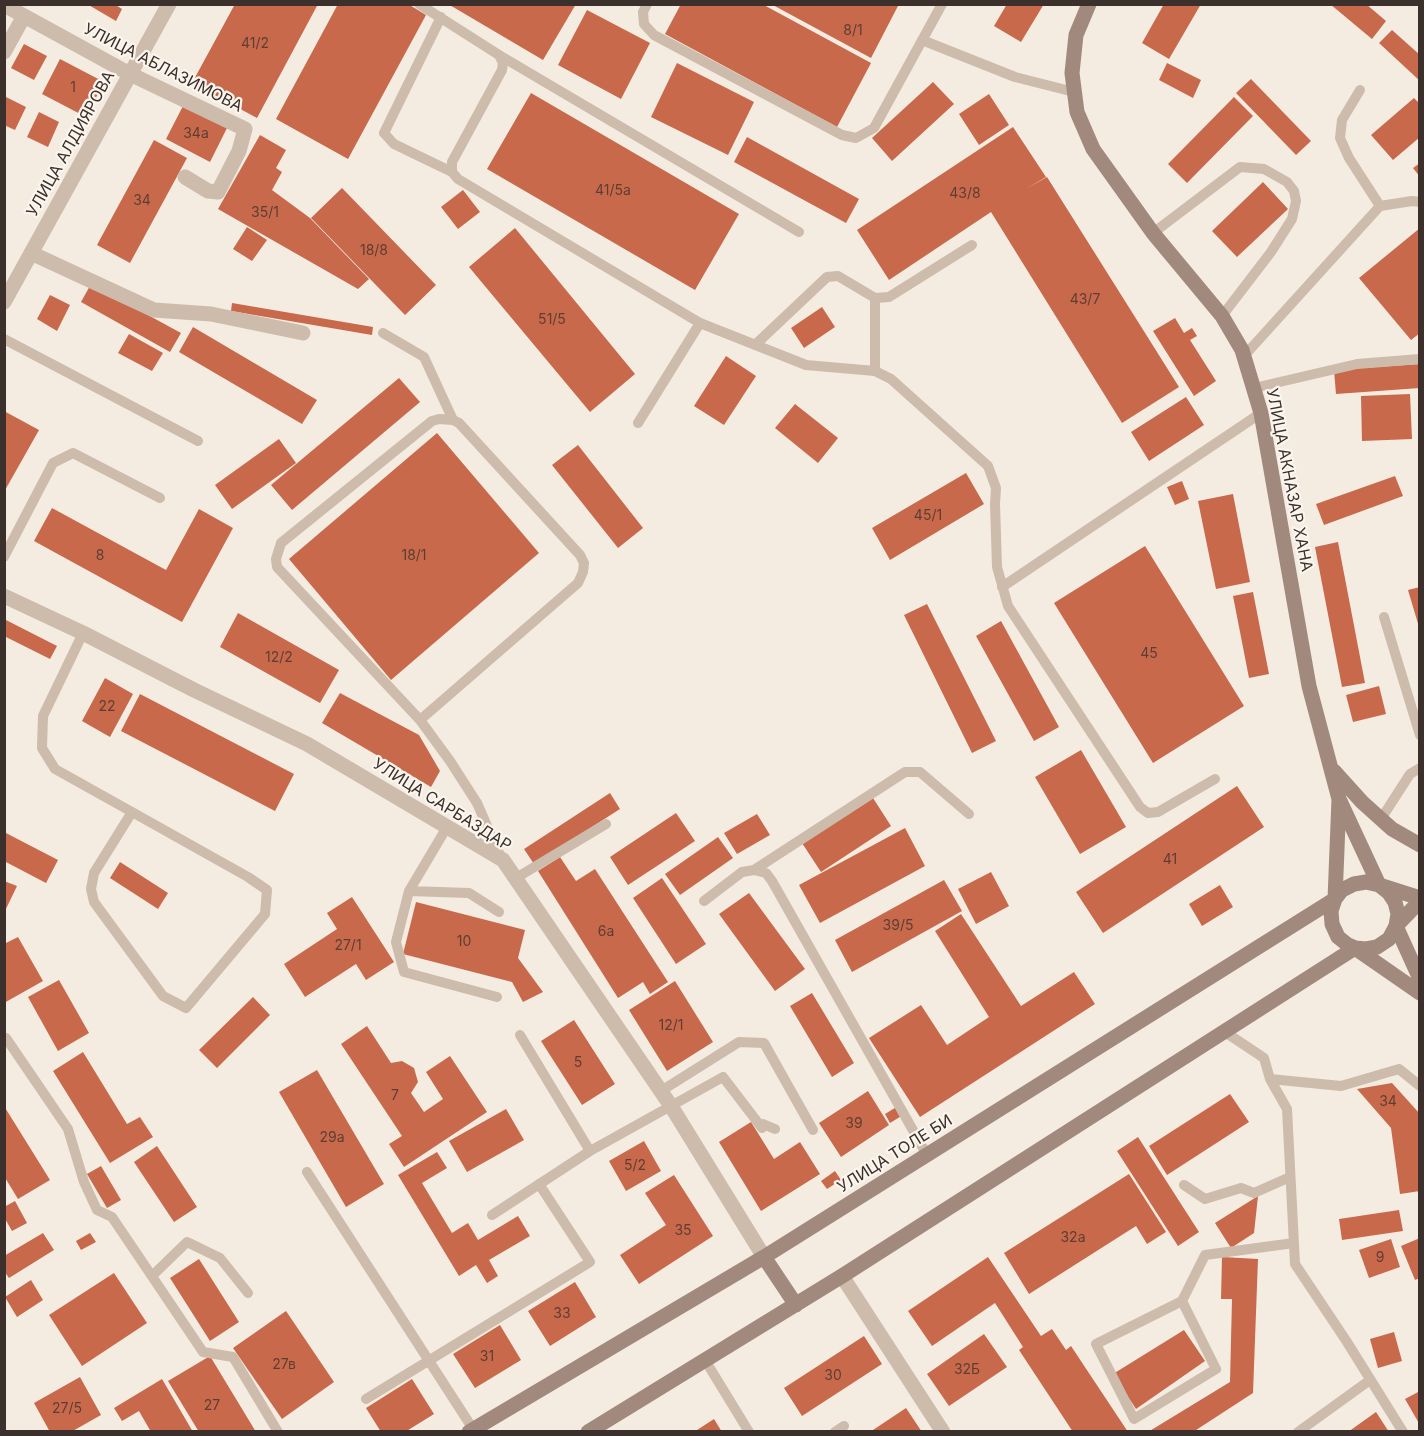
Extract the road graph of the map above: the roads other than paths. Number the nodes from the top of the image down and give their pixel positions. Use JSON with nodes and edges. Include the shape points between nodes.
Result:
{"nodes":[{"id":1,"x":169,"y":4,"type":"edge"},
{"id":2,"x":419,"y":4,"type":"edge"},
{"id":3,"x":647,"y":4,"type":"edge"},
{"id":4,"x":942,"y":4,"type":"edge"},
{"id":5,"x":1089,"y":4,"type":"edge"},
{"id":6,"x":4,"y":5,"type":"edge"},
{"id":7,"x":24,"y":16,"type":"junction"},
{"id":8,"x":441,"y":17,"type":"junction"},
{"id":9,"x":922,"y":40,"type":"junction"},
{"id":10,"x":4,"y":52,"type":"edge"},
{"id":11,"x":499,"y":55,"type":"junction"},
{"id":12,"x":130,"y":74,"type":"junction"},
{"id":13,"x":1360,"y":90,"type":"dead end"},
{"id":14,"x":1074,"y":92,"type":"junction"},
{"id":15,"x":452,"y":172,"type":"junction"},
{"id":16,"x":185,"y":177,"type":"dead end"},
{"id":17,"x":1419,"y":201,"type":"edge"},
{"id":18,"x":1380,"y":206,"type":"junction"},
{"id":19,"x":799,"y":232,"type":"dead end"},
{"id":20,"x":1153,"y":233,"type":"junction"},
{"id":21,"x":972,"y":245,"type":"dead end"},
{"id":22,"x":31,"y":253,"type":"junction"},
{"id":23,"x":875,"y":298,"type":"junction"},
{"id":24,"x":4,"y":302,"type":"edge"},
{"id":25,"x":1222,"y":316,"type":"junction"},
{"id":26,"x":700,"y":322,"type":"junction"},
{"id":27,"x":303,"y":333,"type":"dead end"},
{"id":28,"x":383,"y":333,"type":"dead end"},
{"id":29,"x":4,"y":339,"type":"edge"},
{"id":30,"x":755,"y":345,"type":"junction"},
{"id":31,"x":1244,"y":356,"type":"junction"},
{"id":32,"x":1419,"y":359,"type":"edge"},
{"id":33,"x":875,"y":371,"type":"junction"},
{"id":34,"x":1254,"y":388,"type":"junction"},
{"id":35,"x":1261,"y":412,"type":"junction"},
{"id":36,"x":453,"y":420,"type":"junction"},
{"id":37,"x":638,"y":423,"type":"dead end"},
{"id":38,"x":198,"y":441,"type":"dead end"},
{"id":39,"x":160,"y":498,"type":"dead end"},
{"id":40,"x":4,"y":557,"type":"edge"},
{"id":41,"x":1002,"y":587,"type":"junction"},
{"id":42,"x":4,"y":596,"type":"edge"},
{"id":43,"x":1384,"y":617,"type":"dead end"},
{"id":44,"x":83,"y":633,"type":"junction"},
{"id":45,"x":420,"y":720,"type":"junction"},
{"id":46,"x":1419,"y":735,"type":"edge"},
{"id":47,"x":1331,"y":768,"type":"junction"},
{"id":48,"x":1419,"y":768,"type":"edge"},
{"id":49,"x":1215,"y":778,"type":"dead end"},
{"id":50,"x":1339,"y":799,"type":"junction"},
{"id":51,"x":132,"y":812,"type":"junction"},
{"id":52,"x":969,"y":814,"type":"dead end"},
{"id":53,"x":1381,"y":819,"type":"junction"},
{"id":54,"x":606,"y":824,"type":"dead end"},
{"id":55,"x":447,"y":827,"type":"junction"},
{"id":56,"x":1419,"y":844,"type":"edge"},
{"id":57,"x":502,"y":860,"type":"junction"},
{"id":58,"x":754,"y":870,"type":"junction"},
{"id":59,"x":516,"y":878,"type":"junction"},
{"id":60,"x":1379,"y":885,"type":"junction"},
{"id":61,"x":409,"y":891,"type":"junction"},
{"id":62,"x":1335,"y":899,"type":"junction"},
{"id":63,"x":1419,"y":899,"type":"edge"},
{"id":64,"x":704,"y":901,"type":"dead end"},
{"id":65,"x":499,"y":912,"type":"dead end"},
{"id":66,"x":1396,"y":926,"type":"junction"},
{"id":67,"x":1355,"y":948,"type":"junction"},
{"id":68,"x":1419,"y":979,"type":"edge"},
{"id":69,"x":1419,"y":993,"type":"edge"},
{"id":70,"x":497,"y":997,"type":"dead end"},
{"id":71,"x":1225,"y":1032,"type":"junction"},
{"id":72,"x":520,"y":1035,"type":"dead end"},
{"id":73,"x":6,"y":1038,"type":"edge"},
{"id":74,"x":1270,"y":1079,"type":"junction"},
{"id":75,"x":1419,"y":1086,"type":"edge"},
{"id":76,"x":661,"y":1091,"type":"junction"},
{"id":77,"x":671,"y":1106,"type":"junction"},
{"id":78,"x":776,"y":1129,"type":"dead end"},
{"id":79,"x":813,"y":1130,"type":"dead end"},
{"id":80,"x":590,"y":1151,"type":"junction"},
{"id":81,"x":927,"y":1155,"type":"junction"},
{"id":82,"x":307,"y":1172,"type":"dead end"},
{"id":83,"x":1290,"y":1177,"type":"junction"},
{"id":84,"x":539,"y":1184,"type":"junction"},
{"id":85,"x":1184,"y":1185,"type":"dead end"},
{"id":86,"x":492,"y":1215,"type":"dead end"},
{"id":87,"x":1294,"y":1243,"type":"junction"},
{"id":88,"x":764,"y":1257,"type":"junction"},
{"id":89,"x":152,"y":1276,"type":"junction"},
{"id":90,"x":842,"y":1276,"type":"junction"},
{"id":91,"x":248,"y":1293,"type":"dead end"},
{"id":92,"x":1182,"y":1301,"type":"junction"},
{"id":93,"x":796,"y":1305,"type":"junction"},
{"id":94,"x":428,"y":1360,"type":"junction"},
{"id":95,"x":705,"y":1360,"type":"junction"},
{"id":96,"x":1370,"y":1380,"type":"junction"},
{"id":97,"x":366,"y":1399,"type":"dead end"},
{"id":98,"x":278,"y":1431,"type":"edge"},
{"id":99,"x":472,"y":1431,"type":"edge"},
{"id":100,"x":588,"y":1431,"type":"edge"},
{"id":101,"x":749,"y":1431,"type":"edge"},
{"id":102,"x":943,"y":1431,"type":"edge"},
{"id":103,"x":1298,"y":1431,"type":"edge"},
{"id":104,"x":1402,"y":1431,"type":"edge"}],
"edges":[{"from":1,"to":12,"type":"street","name":"УЛИЦА АЛДИЯРОВА"},
{"from":2,"to":8,"type":"lane"},
{"from":3,"to":9,"type":"lane","via":[[644,24],[654,35],[842,135],[856,138],[874,129]]},
{"from":4,"to":9,"type":"lane"},
{"from":5,"to":14,"type":"main road","name":"УЛИЦА АКНАЗАР ХАНА","via":[[1076,35]]},
{"from":6,"to":7,"type":"street","name":"УЛИЦА АБЛАЗИМОВА"},
{"from":7,"to":10,"type":"street"},
{"from":7,"to":12,"type":"street","name":"УЛИЦА АБЛАЗИМОВА"},
{"from":8,"to":11,"type":"lane"},
{"from":8,"to":15,"type":"lane","via":[[384,133],[394,144]]},
{"from":9,"to":14,"type":"lane","via":[[1015,77]]},
{"from":11,"to":15,"type":"lane","via":[[502,70],[452,162]]},
{"from":11,"to":19,"type":"lane"},
{"from":12,"to":16,"type":"street","name":"УЛИЦА АБЛАЗИМОВА","via":[[244,129],[239,151],[218,192],[208,191]]},
{"from":12,"to":22,"type":"street","name":"УЛИЦА АЛДИЯРОВА"},
{"from":13,"to":18,"type":"lane","via":[[1342,120],[1340,138]]},
{"from":14,"to":20,"type":"main road","name":"УЛИЦА АКНАЗАР ХАНА","via":[[1077,112],[1093,149]]},
{"from":15,"to":26,"type":"lane"},
{"from":17,"to":18,"type":"lane"},
{"from":18,"to":31,"type":"lane"},
{"from":20,"to":25,"type":"main road","name":"УЛИЦА АКНАЗАР ХАНА"},
{"from":20,"to":25,"type":"lane","via":[[1240,167],[1263,169],[1287,182],[1296,201],[1292,219]]},
{"from":21,"to":23,"type":"lane","via":[[889,297]]},
{"from":22,"to":24,"type":"street","name":"УЛИЦА АЛДИЯРОВА"},
{"from":22,"to":27,"type":"street","via":[[154,310],[211,314]]},
{"from":23,"to":30,"type":"lane","via":[[838,276],[827,277]]},
{"from":23,"to":33,"type":"lane"},
{"from":25,"to":31,"type":"main road","name":"УЛИЦА АКНАЗАР ХАНА"},
{"from":26,"to":30,"type":"lane"},
{"from":26,"to":37,"type":"lane"},
{"from":28,"to":36,"type":"lane","via":[[424,357]]},
{"from":29,"to":38,"type":"lane"},
{"from":30,"to":33,"type":"lane","via":[[806,365]]},
{"from":31,"to":34,"type":"main road","name":"УЛИЦА АКНАЗАР ХАНА"},
{"from":32,"to":34,"type":"lane","via":[[1357,364]]},
{"from":33,"to":41,"type":"lane","via":[[891,379],[988,466],[996,488],[997,567]]},
{"from":34,"to":35,"type":"main road","name":"УЛИЦА АКНАЗАР ХАНА"},
{"from":35,"to":41,"type":"lane"},
{"from":35,"to":47,"type":"main road","name":"УЛИЦА АКНАЗАР ХАНА","via":[[1309,686]]},
{"from":36,"to":45,"type":"lane","via":[[584,563],[578,583]]},
{"from":36,"to":45,"type":"lane","via":[[432,421],[281,543],[276,559],[281,572]]},
{"from":39,"to":40,"type":"lane","via":[[74,453],[53,463]]},
{"from":41,"to":49,"type":"lane","via":[[1008,606],[1140,807],[1148,813],[1158,812]]},
{"from":42,"to":44,"type":"street","name":"УЛИЦА САРБАЗДАР"},
{"from":43,"to":46,"type":"lane"},
{"from":44,"to":51,"type":"lane","via":[[43,717],[42,748],[55,769]]},
{"from":44,"to":55,"type":"street","name":"УЛИЦА САРБАЗДАР","via":[[307,744]]},
{"from":45,"to":57,"type":"lane","via":[[477,803]]},
{"from":47,"to":50,"type":"main road","name":"УЛИЦА АКНАЗАР ХАНА"},
{"from":47,"to":53,"type":"main road"},
{"from":48,"to":53,"type":"lane","via":[[1410,774]]},
{"from":50,"to":60,"type":"main road","name":"УЛИЦА АКНАЗАР ХАНА"},
{"from":50,"to":62,"type":"main road","name":"УЛИЦА АКНАЗАР ХАНА"},
{"from":51,"to":51,"type":"lane","via":[[267,890],[265,914],[186,1008],[163,996],[94,902],[94,873]]},
{"from":52,"to":58,"type":"lane","via":[[920,772],[905,772]]},
{"from":53,"to":56,"type":"main road"},
{"from":54,"to":59,"type":"lane"},
{"from":55,"to":57,"type":"street","name":"УЛИЦА САРБАЗДАР"},
{"from":55,"to":61,"type":"lane"},
{"from":57,"to":59,"type":"street","name":"УЛИЦА САРБАЗДАР"},
{"from":58,"to":64,"type":"lane","via":[[742,872]]},
{"from":58,"to":81,"type":"lane","via":[[766,873],[772,880]]},
{"from":59,"to":76,"type":"street","name":"УЛИЦА САРБАЗДАР"},
{"from":60,"to":62,"type":"main road","via":[[1354,884]]},
{"from":60,"to":63,"type":"main road"},
{"from":60,"to":66,"type":"main road","via":[[1395,902]]},
{"from":61,"to":65,"type":"lane","via":[[469,893]]},
{"from":61,"to":70,"type":"lane","via":[[396,942],[404,972]]},
{"from":62,"to":67,"type":"main road","via":[[1332,924],[1338,937]]},
{"from":62,"to":81,"type":"main road","name":"УЛИЦА ТОЛЕ БИ"},
{"from":63,"to":66,"type":"main road"},
{"from":66,"to":67,"type":"main road","via":[[1389,939],[1377,947]]},
{"from":66,"to":68,"type":"main road"},
{"from":67,"to":69,"type":"main road"},
{"from":67,"to":71,"type":"main road"},
{"from":71,"to":74,"type":"lane","via":[[1264,1058]]},
{"from":71,"to":90,"type":"main road"},
{"from":72,"to":80,"type":"lane"},
{"from":73,"to":89,"type":"lane","via":[[68,1129],[97,1210],[112,1216]]},
{"from":74,"to":75,"type":"lane","via":[[1341,1086],[1399,1069]]},
{"from":74,"to":83,"type":"lane","via":[[1287,1109]]},
{"from":76,"to":77,"type":"street","name":"УЛИЦА САРБАЗДАР"},
{"from":76,"to":79,"type":"lane","via":[[739,1042],[764,1043]]},
{"from":77,"to":78,"type":"lane","via":[[723,1077],[762,1128],[763,1124]]},
{"from":77,"to":80,"type":"lane"},
{"from":77,"to":88,"type":"street","name":"УЛИЦА САРБАЗДАР"},
{"from":80,"to":84,"type":"lane"},
{"from":81,"to":88,"type":"main road","name":"УЛИЦА ТОЛЕ БИ"},
{"from":82,"to":94,"type":"lane"},
{"from":83,"to":85,"type":"lane","via":[[1254,1193],[1241,1188],[1206,1199]]},
{"from":83,"to":87,"type":"lane"},
{"from":84,"to":86,"type":"lane"},
{"from":84,"to":94,"type":"lane","via":[[590,1262]]},
{"from":87,"to":92,"type":"lane","via":[[1205,1255]]},
{"from":87,"to":96,"type":"lane","via":[[1295,1264]]},
{"from":88,"to":93,"type":"main road"},
{"from":88,"to":99,"type":"main road","name":"УЛИЦА ТОЛЕ БИ"},
{"from":89,"to":91,"type":"lane","via":[[187,1242],[219,1258]]},
{"from":89,"to":98,"type":"lane","via":[[203,1352],[233,1357]]},
{"from":90,"to":93,"type":"main road"},
{"from":90,"to":102,"type":"street"},
{"from":92,"to":92,"type":"lane","via":[[1096,1344],[1134,1419],[1216,1369]]},
{"from":93,"to":95,"type":"main road"},
{"from":94,"to":97,"type":"lane"},
{"from":94,"to":99,"type":"lane"},
{"from":95,"to":100,"type":"main road"},
{"from":95,"to":101,"type":"lane"},
{"from":96,"to":103,"type":"lane"},
{"from":96,"to":104,"type":"lane"}]}
